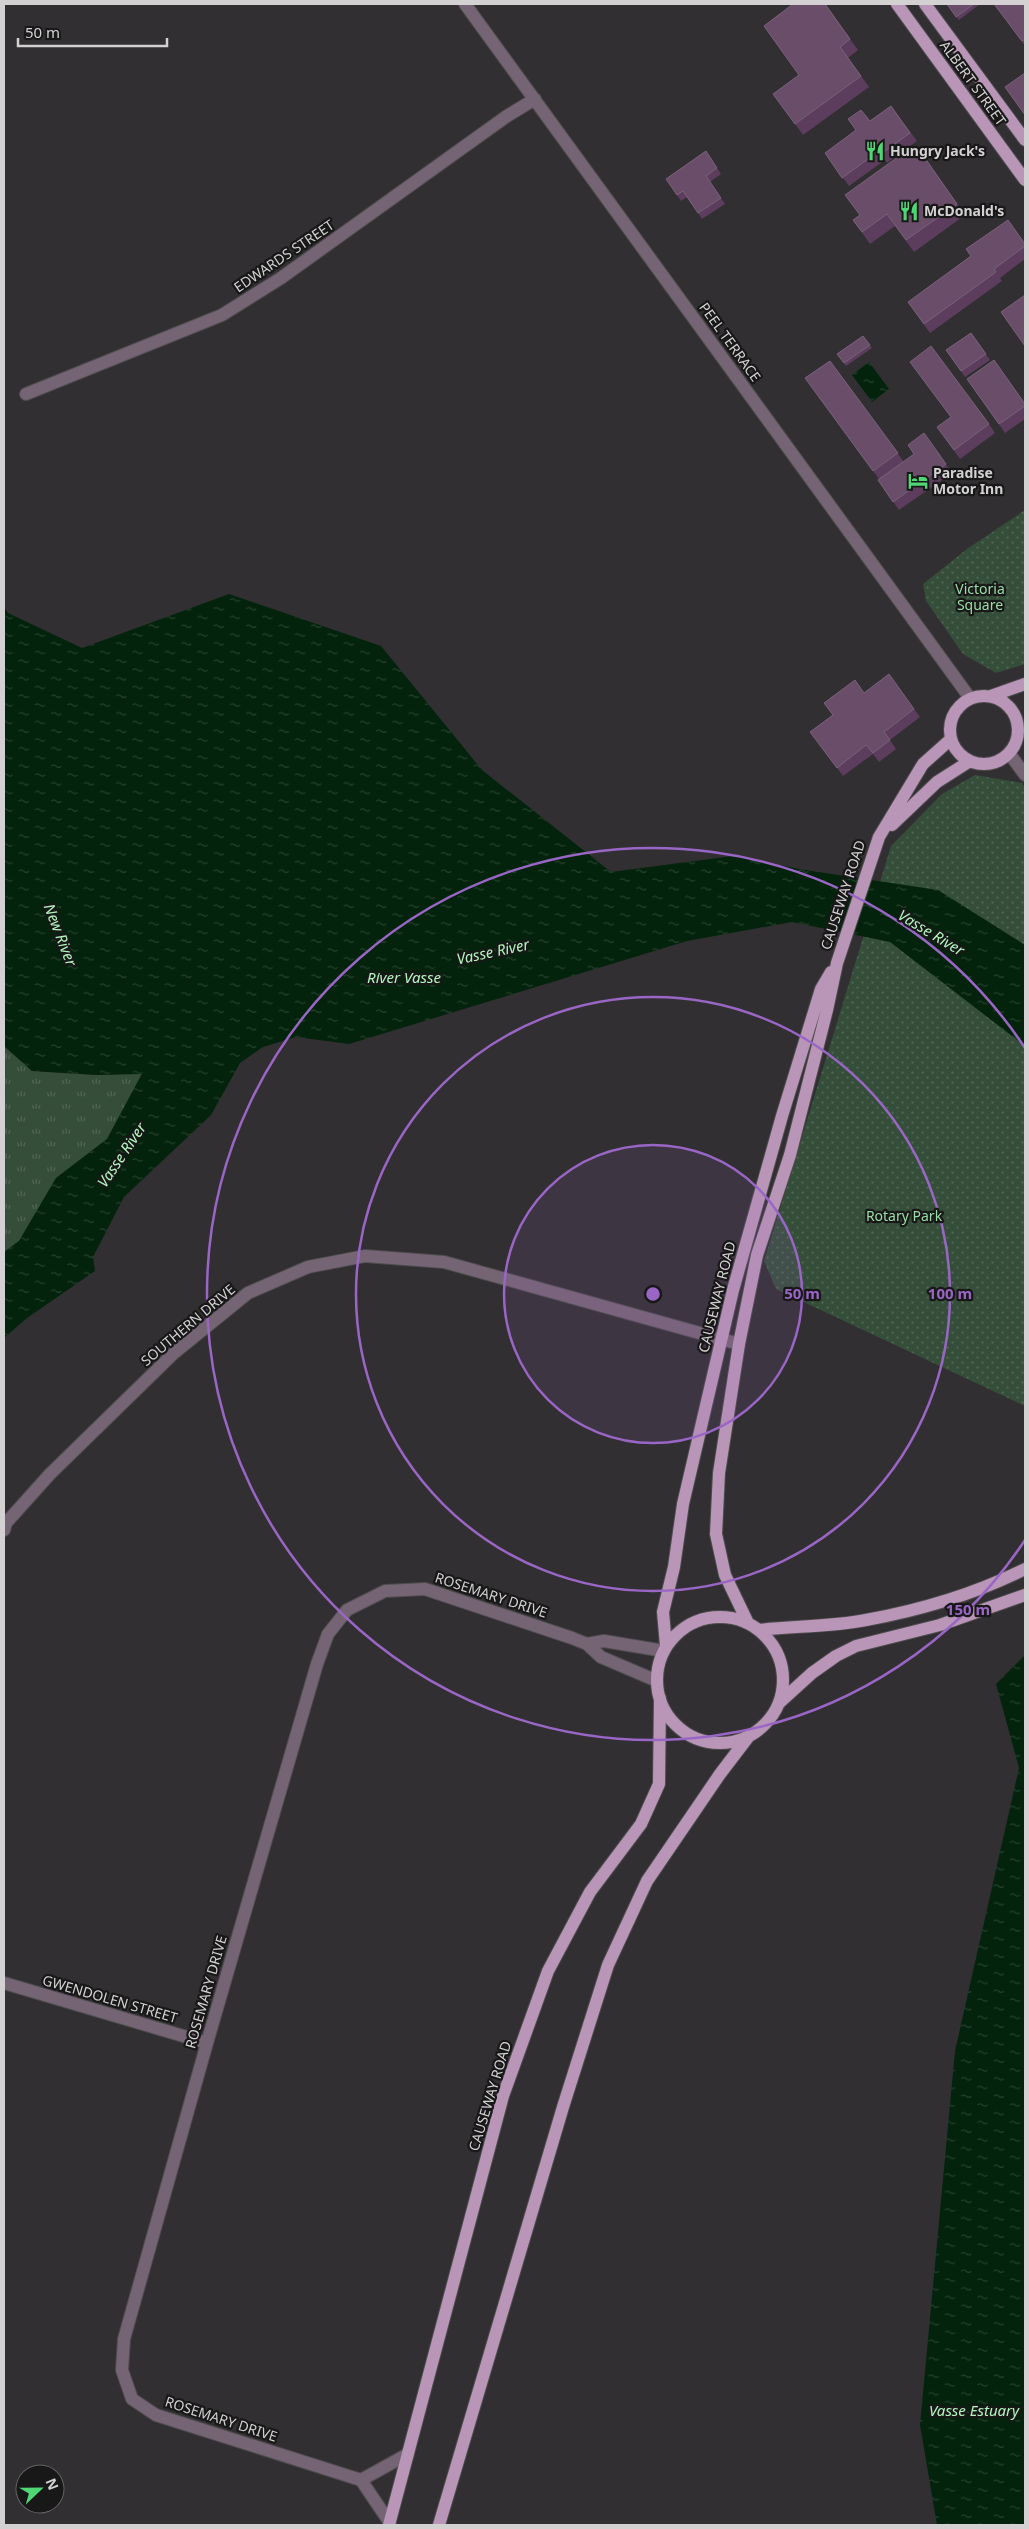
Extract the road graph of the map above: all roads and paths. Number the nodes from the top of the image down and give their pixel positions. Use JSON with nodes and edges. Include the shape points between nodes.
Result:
{"nodes":[{"id":1,"x":465,"y":4,"type":"edge"},
{"id":2,"x":897,"y":4,"type":"edge"},
{"id":3,"x":926,"y":4,"type":"edge"},
{"id":4,"x":535,"y":100,"type":"junction"},
{"id":5,"x":1025,"y":140,"type":"edge"},
{"id":6,"x":1025,"y":180,"type":"edge"},
{"id":7,"x":26,"y":394,"type":"dead end"},
{"id":8,"x":1025,"y":684,"type":"edge"},
{"id":9,"x":991,"y":696,"type":"junction"},
{"id":10,"x":970,"y":698,"type":"junction"},
{"id":11,"x":1021,"y":721,"type":"edge"},
{"id":12,"x":951,"y":739,"type":"junction"},
{"id":13,"x":1009,"y":753,"type":"junction"},
{"id":14,"x":970,"y":761,"type":"junction"},
{"id":15,"x":1025,"y":775,"type":"edge"},
{"id":16,"x":879,"y":837,"type":"junction"},
{"id":17,"x":836,"y":963,"type":"junction"},
{"id":18,"x":722,"y":1339,"type":"junction"},
{"id":19,"x":739,"y":1344,"type":"junction"},
{"id":20,"x":4,"y":1530,"type":"edge"},
{"id":21,"x":1025,"y":1569,"type":"edge"},
{"id":22,"x":1025,"y":1595,"type":"edge"},
{"id":23,"x":748,"y":1623,"type":"junction"},
{"id":24,"x":759,"y":1630,"type":"junction"},
{"id":25,"x":587,"y":1644,"type":"junction"},
{"id":26,"x":665,"y":1648,"type":"junction"},
{"id":27,"x":657,"y":1681,"type":"junction"},
{"id":28,"x":660,"y":1698,"type":"junction"},
{"id":29,"x":779,"y":1703,"type":"junction"},
{"id":30,"x":749,"y":1736,"type":"junction"},
{"id":31,"x":4,"y":1983,"type":"edge"},
{"id":32,"x":207,"y":2043,"type":"junction"},
{"id":33,"x":408,"y":2454,"type":"junction"},
{"id":34,"x":361,"y":2480,"type":"junction"},
{"id":35,"x":389,"y":2524,"type":"edge"},
{"id":36,"x":439,"y":2525,"type":"edge"}],
"edges":[{"from":1,"to":4,"type":"street","name":"PEEL TERRACE"},
{"from":2,"to":6,"type":"main road","name":"ALBERT STREET"},
{"from":3,"to":5,"type":"main road","name":"ALBERT STREET"},
{"from":4,"to":7,"type":"street","name":"EDWARDS STREET","via":[[507,116],[281,278],[222,315]]},
{"from":4,"to":10,"type":"street","name":"PEEL TERRACE"},
{"from":8,"to":9,"type":"main road"},
{"from":9,"to":10,"type":"main road"},
{"from":9,"to":11,"type":"main road","via":[[1008,706]]},
{"from":10,"to":12,"type":"main road","via":[[952,716]]},
{"from":11,"to":13,"type":"main road"},
{"from":12,"to":14,"type":"main road","via":[[962,756]]},
{"from":12,"to":16,"type":"main road","name":"CAUSEWAY ROAD","via":[[923,764]]},
{"from":13,"to":14,"type":"main road","via":[[988,764]]},
{"from":13,"to":15,"type":"street"},
{"from":14,"to":16,"type":"main road","name":"CAUSEWAY ROAD","via":[[937,782]]},
{"from":16,"to":17,"type":"main road","name":"CAUSEWAY ROAD"},
{"from":17,"to":18,"type":"main road","name":"CAUSEWAY ROAD","via":[[821,989],[782,1116]]},
{"from":17,"to":19,"type":"main road","name":"CAUSEWAY ROAD","via":[[828,1010],[790,1155],[757,1255]]},
{"from":18,"to":19,"type":"street","name":"SOUTHERN DRIVE"},
{"from":18,"to":20,"type":"street","name":"SOUTHERN DRIVE","via":[[444,1262],[365,1256],[308,1267],[248,1293],[174,1353],[50,1474]]},
{"from":18,"to":26,"type":"main road","name":"CAUSEWAY ROAD","via":[[683,1504],[674,1567],[663,1612]]},
{"from":19,"to":23,"type":"main road","name":"CAUSEWAY ROAD","via":[[719,1473],[716,1534],[726,1574]]},
{"from":21,"to":24,"type":"main road","via":[[995,1584],[939,1603],[873,1618]]},
{"from":22,"to":29,"type":"main road","via":[[940,1625],[856,1646],[812,1673]]},
{"from":23,"to":24,"type":"main road"},
{"from":23,"to":26,"type":"main road","via":[[730,1617],[694,1622],[678,1632]]},
{"from":24,"to":29,"type":"main road","via":[[778,1656],[783,1680]]},
{"from":25,"to":26,"type":"street","name":"ROSEMARY DRIVE","via":[[604,1641]]},
{"from":25,"to":27,"type":"street","name":"ROSEMARY DRIVE","via":[[601,1658]]},
{"from":25,"to":32,"type":"street","name":"ROSEMARY DRIVE","via":[[425,1589],[385,1591],[347,1610],[328,1634],[317,1664]]},
{"from":26,"to":27,"type":"main road"},
{"from":27,"to":28,"type":"main road"},
{"from":28,"to":30,"type":"main road","via":[[668,1715],[696,1738],[714,1743],[732,1742]]},
{"from":28,"to":33,"type":"main road","name":"CAUSEWAY ROAD","via":[[659,1784],[641,1824],[590,1892],[548,1971],[503,2096]]},
{"from":29,"to":30,"type":"main road","via":[[762,1728]]},
{"from":30,"to":36,"type":"main road","via":[[647,1880],[608,1965]]},
{"from":31,"to":32,"type":"street","name":"GWENDOLEN STREET"},
{"from":32,"to":34,"type":"street","name":"ROSEMARY DRIVE","via":[[124,2339],[122,2370],[132,2399],[156,2415]]},
{"from":33,"to":34,"type":"street"},
{"from":33,"to":35,"type":"main road","name":"CAUSEWAY ROAD"},
{"from":34,"to":35,"type":"street"}]}
